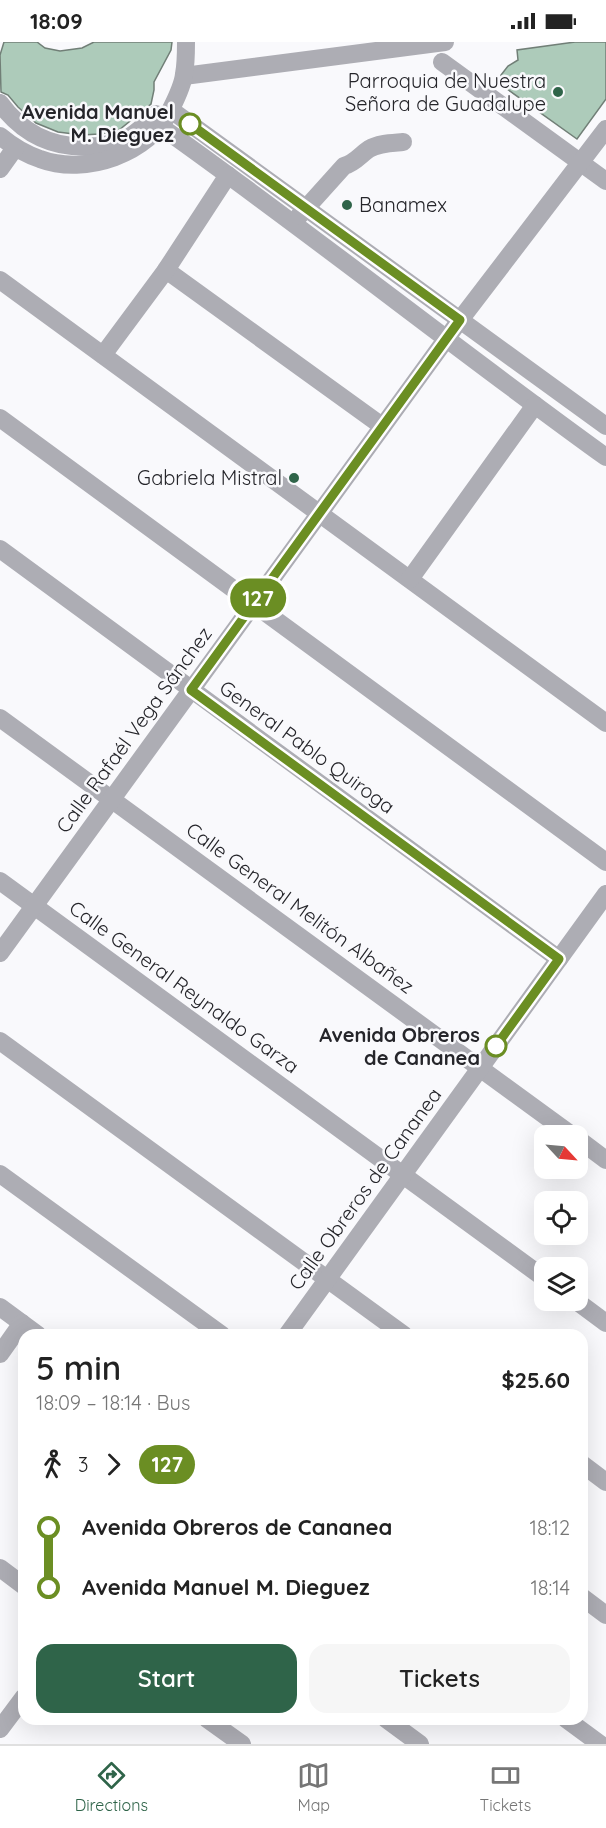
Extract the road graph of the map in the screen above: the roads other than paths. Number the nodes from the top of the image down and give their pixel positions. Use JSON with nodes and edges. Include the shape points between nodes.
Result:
{"nodes":[{"id":1,"x":186,"y":42,"type":"edge"},
{"id":2,"x":445,"y":42,"type":"edge"},
{"id":3,"x":442,"y":62,"type":"dead end"},
{"id":4,"x":184,"y":76,"type":"junction"},
{"id":5,"x":177,"y":93,"type":"junction"},
{"id":6,"x":0,"y":103,"type":"edge"},
{"id":7,"x":171,"y":110,"type":"junction"},
{"id":8,"x":160,"y":126,"type":"junction"},
{"id":9,"x":606,"y":129,"type":"edge"},
{"id":10,"x":0,"y":136,"type":"edge"},
{"id":11,"x":404,"y":142,"type":"dead end"},
{"id":12,"x":15,"y":148,"type":"junction"},
{"id":13,"x":581,"y":163,"type":"junction"},
{"id":14,"x":0,"y":169,"type":"edge"},
{"id":15,"x":228,"y":175,"type":"junction"},
{"id":16,"x":606,"y":181,"type":"edge"},
{"id":17,"x":310,"y":211,"type":"junction"},
{"id":18,"x":298,"y":227,"type":"junction"},
{"id":19,"x":166,"y":270,"type":"junction"},
{"id":20,"x":0,"y":280,"type":"edge"},
{"id":21,"x":460,"y":320,"type":"junction"},
{"id":22,"x":447,"y":338,"type":"junction"},
{"id":23,"x":103,"y":355,"type":"junction"},
{"id":24,"x":535,"y":405,"type":"junction"},
{"id":25,"x":0,"y":418,"type":"edge"},
{"id":26,"x":382,"y":426,"type":"junction"},
{"id":27,"x":606,"y":426,"type":"edge"},
{"id":28,"x":606,"y":457,"type":"edge"},
{"id":29,"x":320,"y":513,"type":"junction"},
{"id":30,"x":0,"y":549,"type":"edge"},
{"id":31,"x":410,"y":579,"type":"junction"},
{"id":32,"x":254,"y":604,"type":"junction"},
{"id":33,"x":191,"y":690,"type":"junction"},
{"id":34,"x":0,"y":718,"type":"edge"},
{"id":35,"x":606,"y":723,"type":"edge"},
{"id":36,"x":112,"y":799,"type":"junction"},
{"id":37,"x":606,"y":861,"type":"edge"},
{"id":38,"x":0,"y":881,"type":"edge"},
{"id":39,"x":606,"y":894,"type":"edge"},
{"id":40,"x":34,"y":906,"type":"junction"},
{"id":41,"x":0,"y":953,"type":"edge"},
{"id":42,"x":559,"y":959,"type":"junction"},
{"id":43,"x":0,"y":1041,"type":"edge"},
{"id":44,"x":480,"y":1068,"type":"junction"},
{"id":45,"x":558,"y":1125,"type":"edge"},
{"id":46,"x":588,"y":1146,"type":"edge"},
{"id":47,"x":606,"y":1160,"type":"edge"},
{"id":48,"x":0,"y":1174,"type":"edge"},
{"id":49,"x":403,"y":1175,"type":"junction"},
{"id":50,"x":534,"y":1271,"type":"edge"},
{"id":51,"x":327,"y":1279,"type":"junction"},
{"id":52,"x":0,"y":1307,"type":"edge"},
{"id":53,"x":588,"y":1310,"type":"edge"},
{"id":54,"x":22,"y":1323,"type":"junction"},
{"id":55,"x":606,"y":1323,"type":"edge"},
{"id":56,"x":30,"y":1329,"type":"edge"},
{"id":57,"x":214,"y":1329,"type":"edge"},
{"id":58,"x":291,"y":1329,"type":"edge"},
{"id":59,"x":396,"y":1329,"type":"edge"},
{"id":60,"x":0,"y":1354,"type":"edge"},
{"id":61,"x":588,"y":1468,"type":"edge"},
{"id":62,"x":606,"y":1482,"type":"edge"},
{"id":63,"x":0,"y":1568,"type":"edge"},
{"id":64,"x":18,"y":1582,"type":"edge"},
{"id":65,"x":588,"y":1602,"type":"edge"},
{"id":66,"x":606,"y":1615,"type":"edge"},
{"id":67,"x":18,"y":1704,"type":"edge"},
{"id":68,"x":215,"y":1725,"type":"edge"},
{"id":69,"x":394,"y":1725,"type":"edge"},
{"id":70,"x":574,"y":1725,"type":"edge"},
{"id":71,"x":0,"y":1730,"type":"edge"},
{"id":72,"x":242,"y":1744,"type":"edge"},
{"id":73,"x":420,"y":1744,"type":"edge"},
{"id":74,"x":600,"y":1744,"type":"edge"}],
"edges":[{"from":1,"to":4,"type":"street"},
{"from":2,"to":4,"type":"street"},
{"from":3,"to":13,"type":"street"},
{"from":4,"to":5,"type":"street"},
{"from":5,"to":6,"type":"street","via":[[123,140],[86,147],[47,140],[19,124]]},
{"from":5,"to":7,"type":"street"},
{"from":7,"to":8,"type":"street"},
{"from":7,"to":17,"type":"street"},
{"from":8,"to":12,"type":"street","via":[[145,141],[99,162],[70,165],[42,160]]},
{"from":8,"to":15,"type":"street"},
{"from":9,"to":13,"type":"street","name":"Calle Rafaél Vega Sánchez"},
{"from":10,"to":12,"type":"street"},
{"from":11,"to":17,"type":"street","via":[[369,149]]},
{"from":12,"to":14,"type":"street"},
{"from":13,"to":16,"type":"street"},
{"from":13,"to":21,"type":"street","name":"Calle Rafaél Vega Sánchez"},
{"from":15,"to":18,"type":"street"},
{"from":15,"to":19,"type":"street"},
{"from":17,"to":18,"type":"street"},
{"from":17,"to":21,"type":"street"},
{"from":18,"to":22,"type":"street"},
{"from":19,"to":23,"type":"street"},
{"from":19,"to":26,"type":"street"},
{"from":20,"to":23,"type":"street"},
{"from":21,"to":22,"type":"street","name":"Calle Rafaél Vega Sánchez"},
{"from":21,"to":27,"type":"street"},
{"from":22,"to":24,"type":"street"},
{"from":22,"to":26,"type":"street","name":"Calle Rafaél Vega Sánchez"},
{"from":23,"to":29,"type":"street"},
{"from":24,"to":28,"type":"street"},
{"from":24,"to":31,"type":"street"},
{"from":25,"to":32,"type":"street"},
{"from":26,"to":29,"type":"street","name":"Calle Rafaél Vega Sánchez"},
{"from":29,"to":31,"type":"street"},
{"from":29,"to":32,"type":"street","name":"Calle Rafaél Vega Sánchez"},
{"from":30,"to":33,"type":"street","name":"General Pablo Quiroga"},
{"from":31,"to":35,"type":"street"},
{"from":32,"to":33,"type":"street","name":"Calle Rafaél Vega Sánchez"},
{"from":32,"to":37,"type":"street"},
{"from":33,"to":36,"type":"street","name":"Calle Rafaél Vega Sánchez"},
{"from":33,"to":42,"type":"street","name":"General Pablo Quiroga"},
{"from":34,"to":36,"type":"street","name":"Calle General Melitón Albañez"},
{"from":36,"to":40,"type":"street","name":"Calle Rafaél Vega Sánchez"},
{"from":36,"to":44,"type":"street","name":"Calle General Melitón Albañez"},
{"from":38,"to":40,"type":"street","name":"Calle General Reynaldo Garza"},
{"from":39,"to":42,"type":"street","name":"Calle Obreros de Cananea"},
{"from":40,"to":41,"type":"street","name":"Calle Rafaél Vega Sánchez"},
{"from":40,"to":49,"type":"street","name":"Calle General Reynaldo Garza"},
{"from":42,"to":44,"type":"street","name":"Calle Obreros de Cananea"},
{"from":43,"to":51,"type":"street"},
{"from":44,"to":45,"type":"street","name":"Calle General Melitón Albañez"},
{"from":44,"to":49,"type":"street","name":"Calle Obreros de Cananea"},
{"from":46,"to":47,"type":"street"},
{"from":48,"to":57,"type":"street"},
{"from":49,"to":50,"type":"street","name":"Calle General Reynaldo Garza"},
{"from":49,"to":51,"type":"street","name":"Calle Obreros de Cananea"},
{"from":51,"to":58,"type":"street","name":"Calle Obreros de Cananea"},
{"from":51,"to":59,"type":"street"},
{"from":52,"to":54,"type":"street"},
{"from":53,"to":55,"type":"street"},
{"from":54,"to":56,"type":"street"},
{"from":54,"to":60,"type":"street"},
{"from":61,"to":62,"type":"street"},
{"from":63,"to":64,"type":"street"},
{"from":65,"to":66,"type":"street"},
{"from":67,"to":71,"type":"street"},
{"from":68,"to":72,"type":"street"},
{"from":69,"to":73,"type":"street"},
{"from":70,"to":74,"type":"street"}]}
